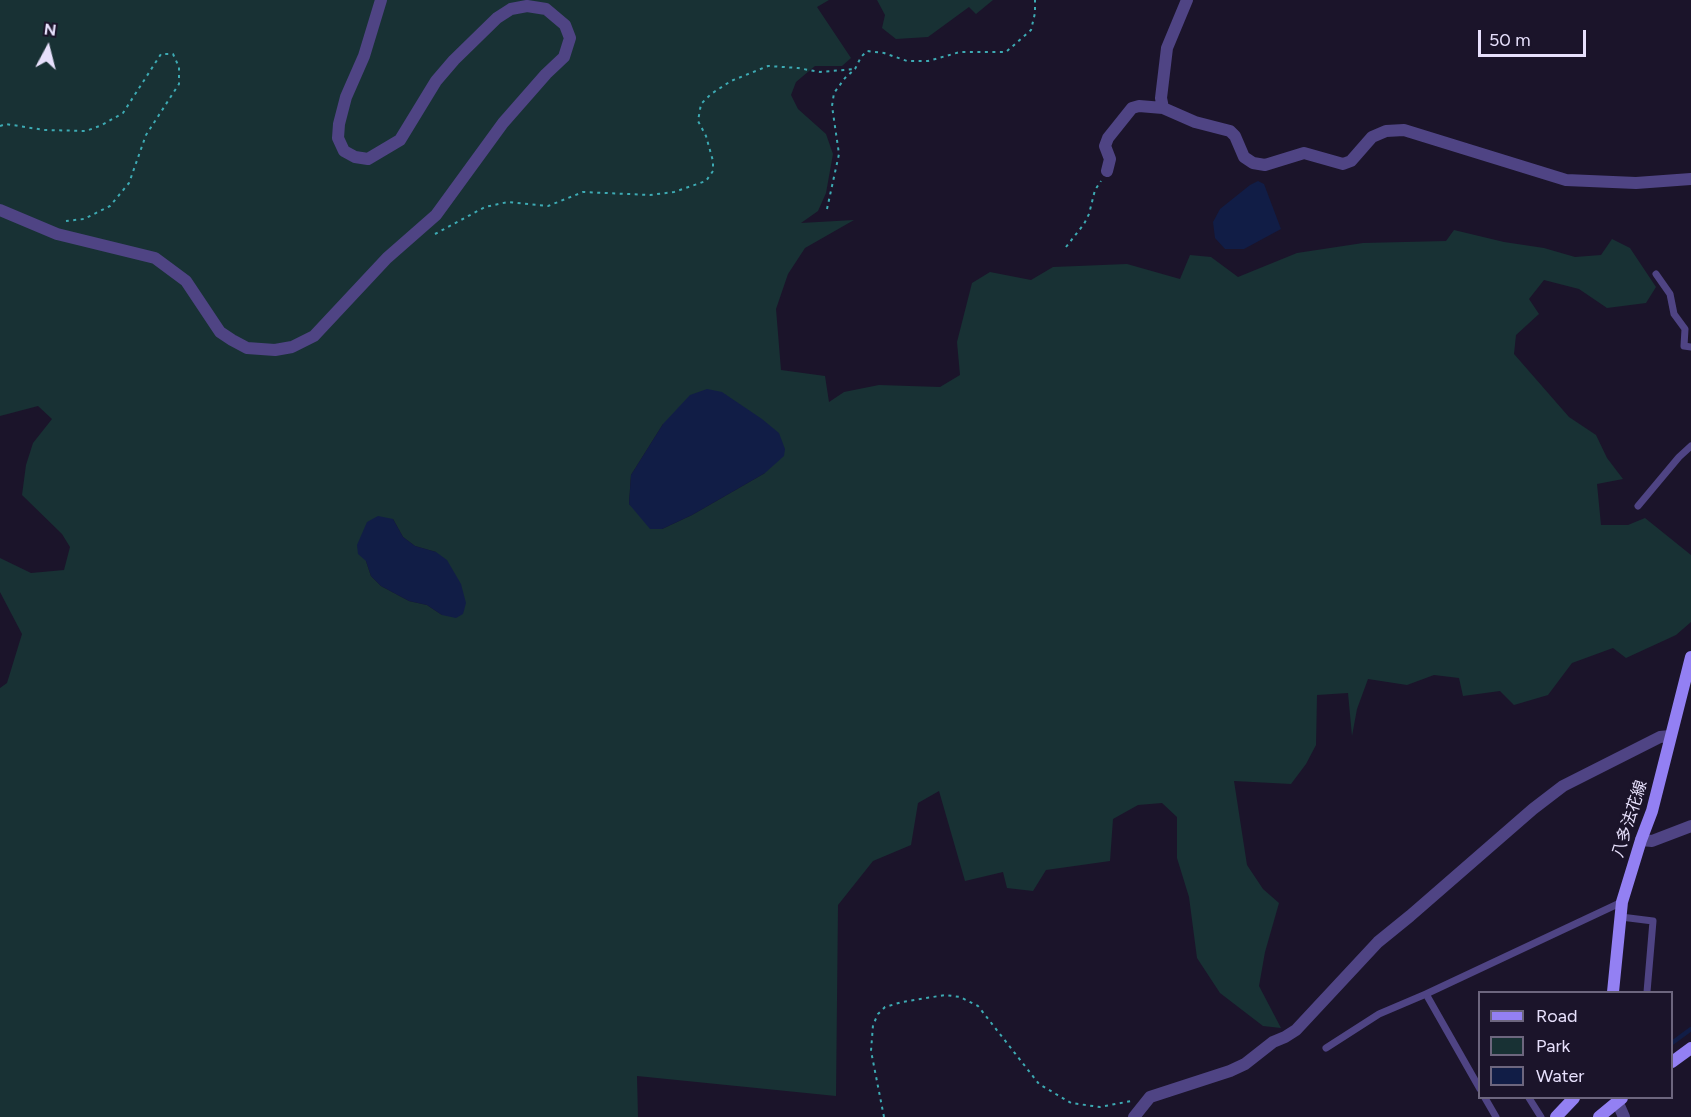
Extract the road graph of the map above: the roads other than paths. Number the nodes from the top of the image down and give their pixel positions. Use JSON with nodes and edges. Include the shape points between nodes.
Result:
{"nodes":[{"id":1,"x":381,"y":0,"type":"edge"},
{"id":2,"x":1187,"y":0,"type":"edge"},
{"id":3,"x":1163,"y":108,"type":"junction"},
{"id":4,"x":1107,"y":171,"type":"road end"},
{"id":5,"x":1691,"y":179,"type":"edge"},
{"id":6,"x":0,"y":210,"type":"edge"},
{"id":7,"x":1656,"y":274,"type":"dead end"},
{"id":8,"x":1691,"y":347,"type":"edge"},
{"id":9,"x":1691,"y":446,"type":"edge"},
{"id":10,"x":1638,"y":506,"type":"dead end"},
{"id":11,"x":1691,"y":657,"type":"edge"},
{"id":12,"x":1670,"y":736,"type":"junction"},
{"id":13,"x":1691,"y":826,"type":"edge"},
{"id":14,"x":1641,"y":840,"type":"junction"},
{"id":15,"x":1622,"y":902,"type":"junction"},
{"id":16,"x":1621,"y":917,"type":"junction"},
{"id":17,"x":1613,"y":991,"type":"edge"},
{"id":18,"x":1647,"y":991,"type":"edge"},
{"id":19,"x":1426,"y":994,"type":"junction"},
{"id":20,"x":1326,"y":1048,"type":"dead end"},
{"id":21,"x":1691,"y":1048,"type":"edge"},
{"id":22,"x":1673,"y":1061,"type":"edge"},
{"id":23,"x":1478,"y":1087,"type":"edge"},
{"id":24,"x":1486,"y":1099,"type":"edge"},
{"id":25,"x":1529,"y":1099,"type":"edge"},
{"id":26,"x":1573,"y":1099,"type":"edge"},
{"id":27,"x":1618,"y":1099,"type":"edge"},
{"id":28,"x":1134,"y":1117,"type":"edge"},
{"id":29,"x":1496,"y":1117,"type":"edge"},
{"id":30,"x":1541,"y":1117,"type":"edge"},
{"id":31,"x":1556,"y":1117,"type":"edge"},
{"id":32,"x":1599,"y":1117,"type":"edge"},
{"id":33,"x":1624,"y":1117,"type":"edge"}],
"edges":[{"from":1,"to":6,"type":"street","via":[[339,124],[338,138],[344,151],[355,157],[368,159],[400,140],[442,74],[497,18],[511,9],[546,9],[565,25],[570,38],[564,57],[503,123],[436,216],[387,258],[314,336],[292,347],[248,348],[220,332],[186,281],[155,258],[57,234]]},
{"from":2,"to":3,"type":"street","via":[[1167,48]]},
{"from":3,"to":4,"type":"street","via":[[1132,108],[1108,138]]},
{"from":3,"to":5,"type":"street","via":[[1230,131],[1244,157],[1265,165],[1305,153],[1343,164],[1351,161],[1372,137],[1404,130],[1566,180],[1636,183]]},
{"from":7,"to":8,"type":"lane","via":[[1670,294],[1674,314],[1685,329],[1684,346]]},
{"from":9,"to":10,"type":"lane"},
{"from":11,"to":12,"type":"main road","name":"八多法花線"},
{"from":12,"to":14,"type":"main road","name":"八多法花線"},
{"from":12,"to":28,"type":"street","via":[[1660,737],[1563,786],[1533,809],[1378,942],[1296,1030],[1230,1071],[1150,1097]]},
{"from":13,"to":14,"type":"street","via":[[1652,841]]},
{"from":14,"to":15,"type":"main road","name":"八多法花線"},
{"from":15,"to":16,"type":"main road","name":"八多法花線"},
{"from":15,"to":19,"type":"lane"},
{"from":16,"to":17,"type":"main road","name":"八多法花線"},
{"from":16,"to":18,"type":"lane","via":[[1653,921]]},
{"from":19,"to":20,"type":"lane","via":[[1378,1014]]},
{"from":19,"to":23,"type":"lane"},
{"from":21,"to":22,"type":"main road"},
{"from":24,"to":29,"type":"lane"},
{"from":25,"to":30,"type":"lane"},
{"from":26,"to":31,"type":"main road"},
{"from":27,"to":32,"type":"main road"},
{"from":27,"to":33,"type":"street"}]}
